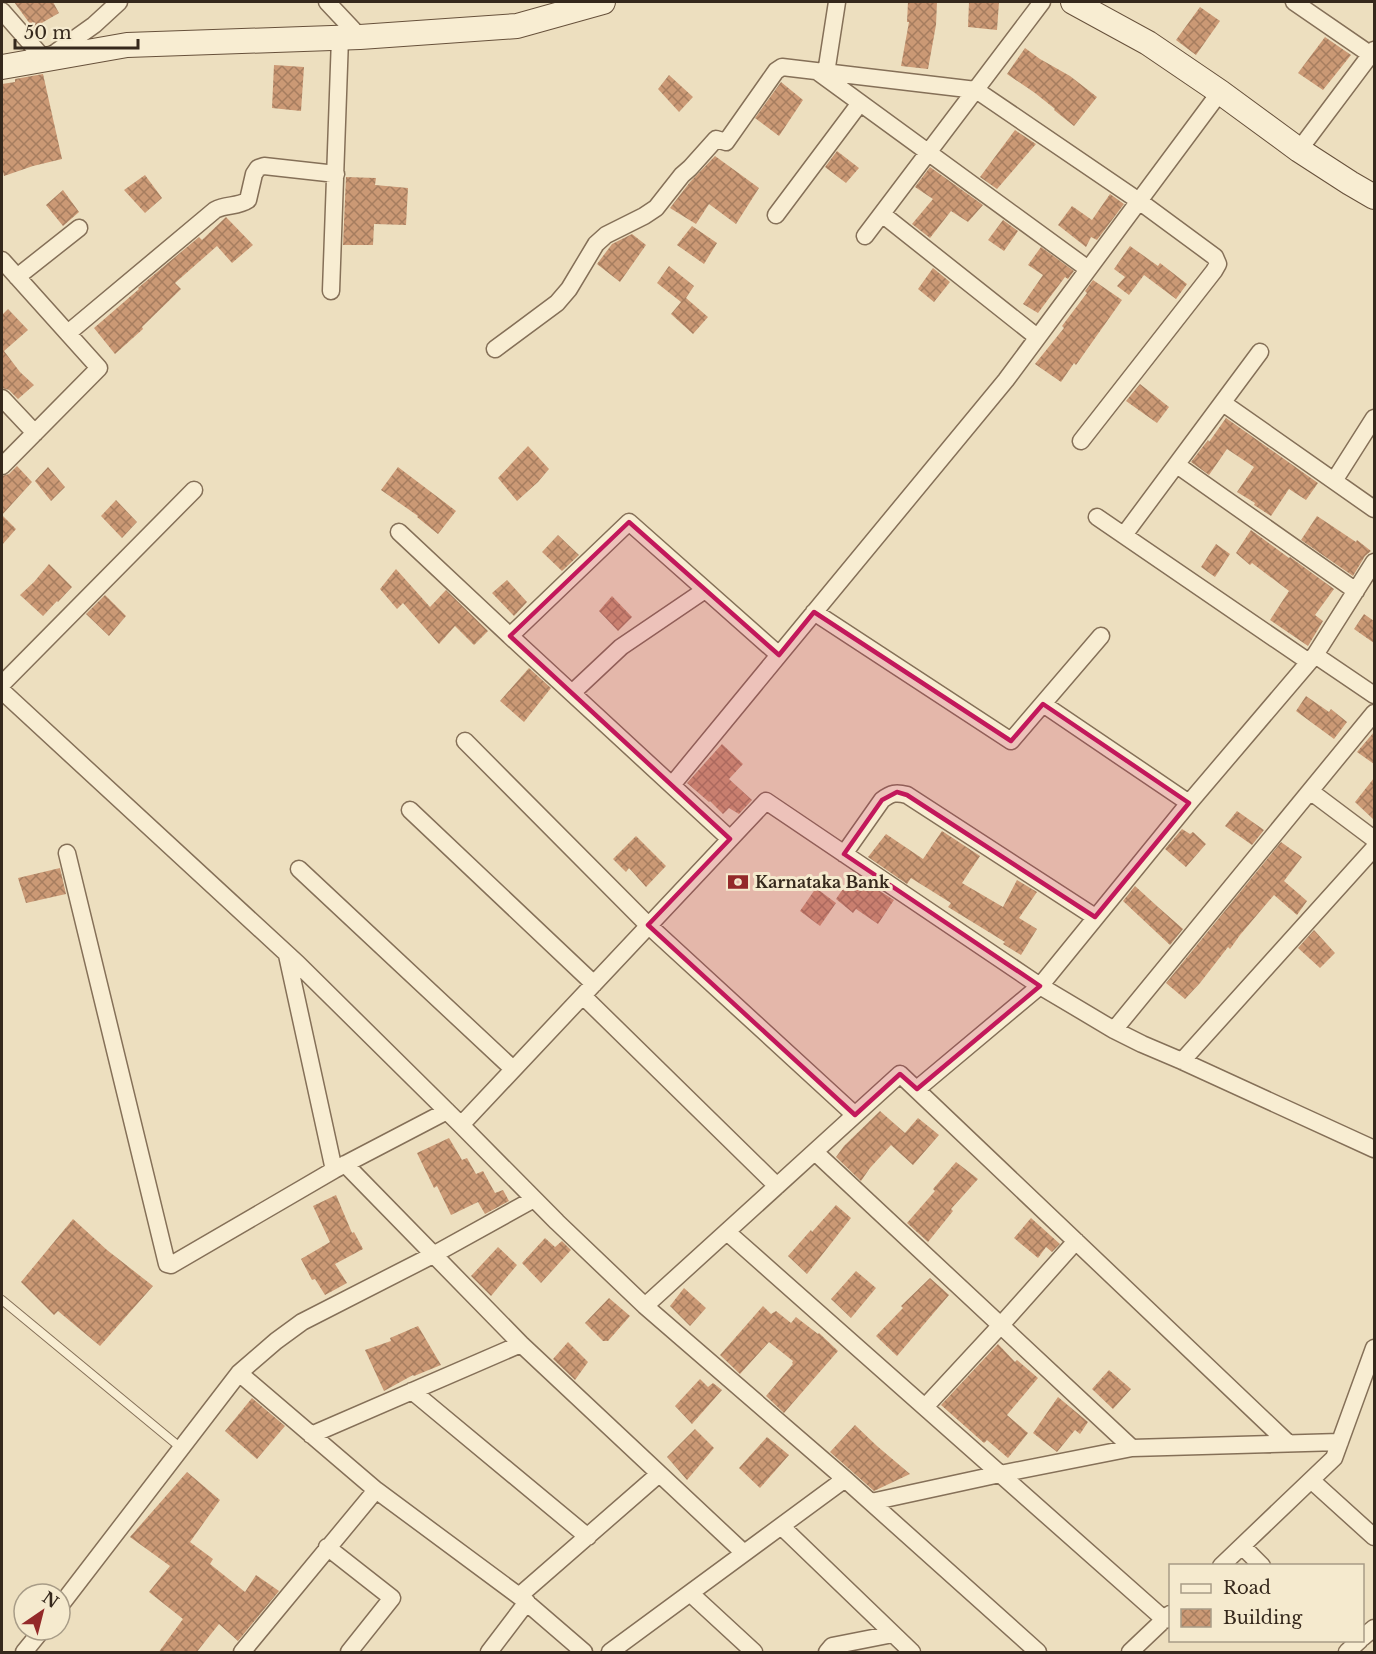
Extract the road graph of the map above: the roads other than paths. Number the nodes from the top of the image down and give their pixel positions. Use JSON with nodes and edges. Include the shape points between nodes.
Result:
{"nodes":[{"id":1,"x":119,"y":2,"type":"edge"},
{"id":2,"x":327,"y":2,"type":"edge"},
{"id":3,"x":603,"y":2,"type":"edge"},
{"id":4,"x":837,"y":2,"type":"edge"},
{"id":5,"x":1042,"y":2,"type":"edge"},
{"id":6,"x":1296,"y":2,"type":"edge"},
{"id":7,"x":1086,"y":4,"type":"edge"},
{"id":8,"x":2,"y":11,"type":"edge"},
{"id":9,"x":350,"y":38,"type":"junction"},
{"id":10,"x":1373,"y":54,"type":"edge"},
{"id":11,"x":45,"y":60,"type":"junction"},
{"id":12,"x":2,"y":67,"type":"edge"},
{"id":13,"x":822,"y":73,"type":"junction"},
{"id":14,"x":976,"y":90,"type":"junction"},
{"id":15,"x":1220,"y":92,"type":"junction"},
{"id":16,"x":860,"y":103,"type":"junction"},
{"id":17,"x":1299,"y":150,"type":"junction"},
{"id":18,"x":928,"y":152,"type":"junction"},
{"id":19,"x":336,"y":174,"type":"junction"},
{"id":20,"x":1374,"y":197,"type":"edge"},
{"id":21,"x":1139,"y":201,"type":"junction"},
{"id":22,"x":882,"y":213,"type":"junction"},
{"id":23,"x":776,"y":215,"type":"dead end"},
{"id":24,"x":79,"y":228,"type":"dead end"},
{"id":25,"x":865,"y":236,"type":"dead end"},
{"id":26,"x":2,"y":260,"type":"edge"},
{"id":27,"x":1088,"y":269,"type":"junction"},
{"id":28,"x":17,"y":277,"type":"junction"},
{"id":29,"x":331,"y":291,"type":"dead end"},
{"id":30,"x":68,"y":333,"type":"junction"},
{"id":31,"x":1037,"y":338,"type":"junction"},
{"id":32,"x":495,"y":349,"type":"dead end"},
{"id":33,"x":1260,"y":352,"type":"dead end"},
{"id":34,"x":2,"y":398,"type":"edge"},
{"id":35,"x":1223,"y":403,"type":"junction"},
{"id":36,"x":1374,"y":418,"type":"edge"},
{"id":37,"x":35,"y":432,"type":"junction"},
{"id":38,"x":1081,"y":441,"type":"dead end"},
{"id":39,"x":1178,"y":465,"type":"junction"},
{"id":40,"x":2,"y":466,"type":"edge"},
{"id":41,"x":1334,"y":481,"type":"junction"},
{"id":42,"x":194,"y":490,"type":"dead end"},
{"id":43,"x":1374,"y":509,"type":"edge"},
{"id":44,"x":1098,"y":517,"type":"dead end"},
{"id":45,"x":399,"y":531,"type":"dead end"},
{"id":46,"x":1124,"y":535,"type":"junction"},
{"id":47,"x":1374,"y":562,"type":"edge"},
{"id":48,"x":1364,"y":586,"type":"edge"},
{"id":49,"x":705,"y":590,"type":"junction"},
{"id":50,"x":814,"y":612,"type":"junction"},
{"id":51,"x":510,"y":636,"type":"junction"},
{"id":52,"x":1101,"y":636,"type":"dead end"},
{"id":53,"x":779,"y":655,"type":"junction"},
{"id":54,"x":1312,"y":658,"type":"junction"},
{"id":55,"x":2,"y":684,"type":"edge"},
{"id":56,"x":2,"y":691,"type":"edge"},
{"id":57,"x":572,"y":693,"type":"junction"},
{"id":58,"x":1374,"y":695,"type":"edge"},
{"id":59,"x":1043,"y":704,"type":"junction"},
{"id":60,"x":1374,"y":713,"type":"edge"},
{"id":61,"x":465,"y":741,"type":"dead end"},
{"id":62,"x":672,"y":785,"type":"junction"},
{"id":63,"x":1310,"y":791,"type":"junction"},
{"id":64,"x":1189,"y":802,"type":"junction"},
{"id":65,"x":410,"y":810,"type":"dead end"},
{"id":66,"x":1374,"y":838,"type":"edge"},
{"id":67,"x":730,"y":839,"type":"junction"},
{"id":68,"x":1374,"y":848,"type":"edge"},
{"id":69,"x":67,"y":853,"type":"dead end"},
{"id":70,"x":844,"y":854,"type":"junction"},
{"id":71,"x":299,"y":869,"type":"dead end"},
{"id":72,"x":1095,"y":917,"type":"junction"},
{"id":73,"x":648,"y":925,"type":"junction"},
{"id":74,"x":287,"y":955,"type":"junction"},
{"id":75,"x":1040,"y":986,"type":"junction"},
{"id":76,"x":588,"y":990,"type":"junction"},
{"id":77,"x":1114,"y":1030,"type":"junction"},
{"id":78,"x":1182,"y":1061,"type":"junction"},
{"id":79,"x":513,"y":1070,"type":"junction"},
{"id":80,"x":917,"y":1089,"type":"junction"},
{"id":81,"x":447,"y":1112,"type":"junction"},
{"id":82,"x":855,"y":1115,"type":"junction"},
{"id":83,"x":461,"y":1125,"type":"junction"},
{"id":84,"x":1374,"y":1149,"type":"edge"},
{"id":85,"x":815,"y":1152,"type":"junction"},
{"id":86,"x":340,"y":1167,"type":"junction"},
{"id":87,"x":777,"y":1186,"type":"junction"},
{"id":88,"x":534,"y":1199,"type":"junction"},
{"id":89,"x":727,"y":1232,"type":"junction"},
{"id":90,"x":1076,"y":1241,"type":"junction"},
{"id":91,"x":432,"y":1255,"type":"junction"},
{"id":92,"x":2,"y":1300,"type":"edge"},
{"id":93,"x":645,"y":1306,"type":"junction"},
{"id":94,"x":1001,"y":1325,"type":"junction"},
{"id":95,"x":520,"y":1344,"type":"junction"},
{"id":96,"x":1374,"y":1348,"type":"edge"},
{"id":97,"x":238,"y":1373,"type":"junction"},
{"id":98,"x":412,"y":1391,"type":"junction"},
{"id":99,"x":924,"y":1407,"type":"junction"},
{"id":100,"x":311,"y":1435,"type":"junction"},
{"id":101,"x":1340,"y":1442,"type":"junction"},
{"id":102,"x":1288,"y":1443,"type":"junction"},
{"id":103,"x":181,"y":1448,"type":"junction"},
{"id":104,"x":1132,"y":1448,"type":"junction"},
{"id":105,"x":659,"y":1474,"type":"junction"},
{"id":106,"x":1000,"y":1474,"type":"junction"},
{"id":107,"x":844,"y":1479,"type":"junction"},
{"id":108,"x":1311,"y":1480,"type":"junction"},
{"id":109,"x":376,"y":1490,"type":"junction"},
{"id":110,"x":871,"y":1502,"type":"junction"},
{"id":111,"x":781,"y":1526,"type":"junction"},
{"id":112,"x":588,"y":1537,"type":"junction"},
{"id":113,"x":1374,"y":1537,"type":"edge"},
{"id":114,"x":1242,"y":1546,"type":"junction"},
{"id":115,"x":327,"y":1547,"type":"junction"},
{"id":116,"x":744,"y":1553,"type":"junction"},
{"id":117,"x":1223,"y":1564,"type":"edge"},
{"id":118,"x":1260,"y":1564,"type":"edge"},
{"id":119,"x":72,"y":1590,"type":"edge"},
{"id":120,"x":690,"y":1593,"type":"junction"},
{"id":121,"x":523,"y":1599,"type":"junction"},
{"id":122,"x":1168,"y":1617,"type":"edge"},
{"id":123,"x":893,"y":1634,"type":"junction"},
{"id":124,"x":1336,"y":1642,"type":"edge"},
{"id":125,"x":1359,"y":1642,"type":"edge"},
{"id":126,"x":242,"y":1653,"type":"edge"},
{"id":127,"x":349,"y":1653,"type":"edge"},
{"id":128,"x":489,"y":1653,"type":"edge"},
{"id":129,"x":584,"y":1653,"type":"edge"},
{"id":130,"x":610,"y":1653,"type":"edge"},
{"id":131,"x":754,"y":1653,"type":"edge"},
{"id":132,"x":827,"y":1653,"type":"edge"},
{"id":133,"x":912,"y":1653,"type":"edge"},
{"id":134,"x":1038,"y":1653,"type":"edge"},
{"id":135,"x":1130,"y":1653,"type":"edge"},
{"id":136,"x":1347,"y":1653,"type":"edge"}],
"edges":[{"from":1,"to":11,"type":"street"},
{"from":2,"to":9,"type":"street"},
{"from":3,"to":9,"type":"street","via":[[517,26]]},
{"from":4,"to":13,"type":"street"},
{"from":5,"to":14,"type":"street"},
{"from":6,"to":10,"type":"street"},
{"from":7,"to":15,"type":"street"},
{"from":8,"to":11,"type":"street"},
{"from":9,"to":11,"type":"street","via":[[127,45]]},
{"from":9,"to":19,"type":"street"},
{"from":10,"to":17,"type":"street"},
{"from":11,"to":12,"type":"street"},
{"from":13,"to":14,"type":"street"},
{"from":13,"to":16,"type":"street"},
{"from":13,"to":32,"type":"street","via":[[790,68],[776,71],[726,142],[716,139],[656,208],[601,239],[557,303]]},
{"from":14,"to":18,"type":"street"},
{"from":14,"to":21,"type":"street"},
{"from":15,"to":17,"type":"street"},
{"from":15,"to":21,"type":"street"},
{"from":16,"to":18,"type":"street"},
{"from":16,"to":23,"type":"street"},
{"from":17,"to":20,"type":"street"},
{"from":18,"to":22,"type":"street"},
{"from":18,"to":27,"type":"street"},
{"from":19,"to":29,"type":"street"},
{"from":19,"to":30,"type":"street","via":[[258,168],[248,200],[242,205],[215,210]]},
{"from":21,"to":27,"type":"street"},
{"from":21,"to":38,"type":"street","via":[[1215,257],[1218,264]]},
{"from":22,"to":25,"type":"street"},
{"from":22,"to":31,"type":"street"},
{"from":24,"to":28,"type":"street"},
{"from":26,"to":28,"type":"street"},
{"from":27,"to":31,"type":"street"},
{"from":28,"to":30,"type":"street"},
{"from":30,"to":37,"type":"street","via":[[99,368]]},
{"from":31,"to":50,"type":"street"},
{"from":33,"to":35,"type":"street"},
{"from":34,"to":37,"type":"street"},
{"from":35,"to":39,"type":"street"},
{"from":35,"to":41,"type":"street"},
{"from":36,"to":41,"type":"street"},
{"from":37,"to":40,"type":"street"},
{"from":39,"to":46,"type":"street"},
{"from":39,"to":48,"type":"street"},
{"from":41,"to":43,"type":"street"},
{"from":42,"to":55,"type":"street"},
{"from":44,"to":46,"type":"street"},
{"from":45,"to":51,"type":"street"},
{"from":46,"to":54,"type":"street"},
{"from":47,"to":48,"type":"street"},
{"from":48,"to":54,"type":"street"},
{"from":49,"to":51,"type":"street","via":[[629,522]]},
{"from":49,"to":53,"type":"street"},
{"from":49,"to":57,"type":"street","via":[[621,646]]},
{"from":50,"to":53,"type":"street"},
{"from":50,"to":59,"type":"street","via":[[1011,741]]},
{"from":51,"to":57,"type":"street"},
{"from":52,"to":59,"type":"street"},
{"from":53,"to":62,"type":"street"},
{"from":54,"to":58,"type":"street"},
{"from":54,"to":64,"type":"street"},
{"from":56,"to":74,"type":"street"},
{"from":57,"to":62,"type":"street"},
{"from":59,"to":64,"type":"street"},
{"from":60,"to":63,"type":"street"},
{"from":61,"to":73,"type":"street"},
{"from":62,"to":67,"type":"street"},
{"from":63,"to":66,"type":"street"},
{"from":63,"to":77,"type":"street"},
{"from":64,"to":72,"type":"street"},
{"from":65,"to":76,"type":"street"},
{"from":67,"to":70,"type":"street","via":[[766,801]]},
{"from":67,"to":73,"type":"street"},
{"from":68,"to":78,"type":"street"},
{"from":69,"to":86,"type":"street","via":[[167,1264]]},
{"from":70,"to":72,"type":"street","via":[[882,800],[897,792]]},
{"from":70,"to":75,"type":"street"},
{"from":71,"to":79,"type":"street"},
{"from":72,"to":75,"type":"street"},
{"from":73,"to":76,"type":"street"},
{"from":73,"to":82,"type":"street"},
{"from":74,"to":81,"type":"street"},
{"from":74,"to":86,"type":"street"},
{"from":75,"to":77,"type":"street"},
{"from":75,"to":80,"type":"street"},
{"from":76,"to":79,"type":"street"},
{"from":76,"to":87,"type":"street"},
{"from":77,"to":78,"type":"street"},
{"from":78,"to":84,"type":"street"},
{"from":79,"to":83,"type":"street"},
{"from":80,"to":82,"type":"street","via":[[900,1074]]},
{"from":80,"to":90,"type":"street"},
{"from":81,"to":83,"type":"street"},
{"from":81,"to":86,"type":"street"},
{"from":82,"to":85,"type":"street"},
{"from":83,"to":88,"type":"street"},
{"from":85,"to":87,"type":"street"},
{"from":85,"to":94,"type":"street"},
{"from":86,"to":91,"type":"street"},
{"from":87,"to":89,"type":"street"},
{"from":88,"to":91,"type":"street"},
{"from":88,"to":93,"type":"street"},
{"from":89,"to":93,"type":"street"},
{"from":89,"to":99,"type":"street"},
{"from":90,"to":94,"type":"street"},
{"from":90,"to":102,"type":"street"},
{"from":91,"to":95,"type":"street"},
{"from":91,"to":97,"type":"street","via":[[302,1322]]},
{"from":92,"to":103,"type":"lane"},
{"from":93,"to":107,"type":"street"},
{"from":94,"to":99,"type":"street"},
{"from":94,"to":104,"type":"street"},
{"from":95,"to":98,"type":"street"},
{"from":95,"to":105,"type":"street"},
{"from":96,"to":101,"type":"street"},
{"from":97,"to":100,"type":"street"},
{"from":97,"to":103,"type":"street"},
{"from":98,"to":100,"type":"street"},
{"from":98,"to":112,"type":"street"},
{"from":99,"to":106,"type":"street"},
{"from":100,"to":109,"type":"street"},
{"from":101,"to":102,"type":"street"},
{"from":101,"to":108,"type":"street","via":[[1334,1458]]},
{"from":102,"to":104,"type":"street"},
{"from":103,"to":119,"type":"street"},
{"from":104,"to":106,"type":"street"},
{"from":105,"to":112,"type":"street"},
{"from":105,"to":116,"type":"street"},
{"from":106,"to":110,"type":"street"},
{"from":106,"to":122,"type":"street"},
{"from":107,"to":110,"type":"street"},
{"from":107,"to":111,"type":"street"},
{"from":108,"to":113,"type":"street"},
{"from":108,"to":114,"type":"street"},
{"from":109,"to":115,"type":"street"},
{"from":109,"to":121,"type":"street"},
{"from":110,"to":134,"type":"street"},
{"from":111,"to":116,"type":"street"},
{"from":111,"to":123,"type":"street"},
{"from":112,"to":121,"type":"street"},
{"from":114,"to":117,"type":"street"},
{"from":114,"to":118,"type":"street"},
{"from":115,"to":126,"type":"street"},
{"from":115,"to":127,"type":"street","via":[[392,1598]]},
{"from":116,"to":120,"type":"street"},
{"from":120,"to":130,"type":"street"},
{"from":120,"to":131,"type":"street"},
{"from":121,"to":128,"type":"street"},
{"from":121,"to":129,"type":"street"},
{"from":122,"to":135,"type":"street"},
{"from":123,"to":132,"type":"street","via":[[832,1646]]},
{"from":123,"to":133,"type":"street"},
{"from":124,"to":136,"type":"street"},
{"from":125,"to":136,"type":"street"}]}
